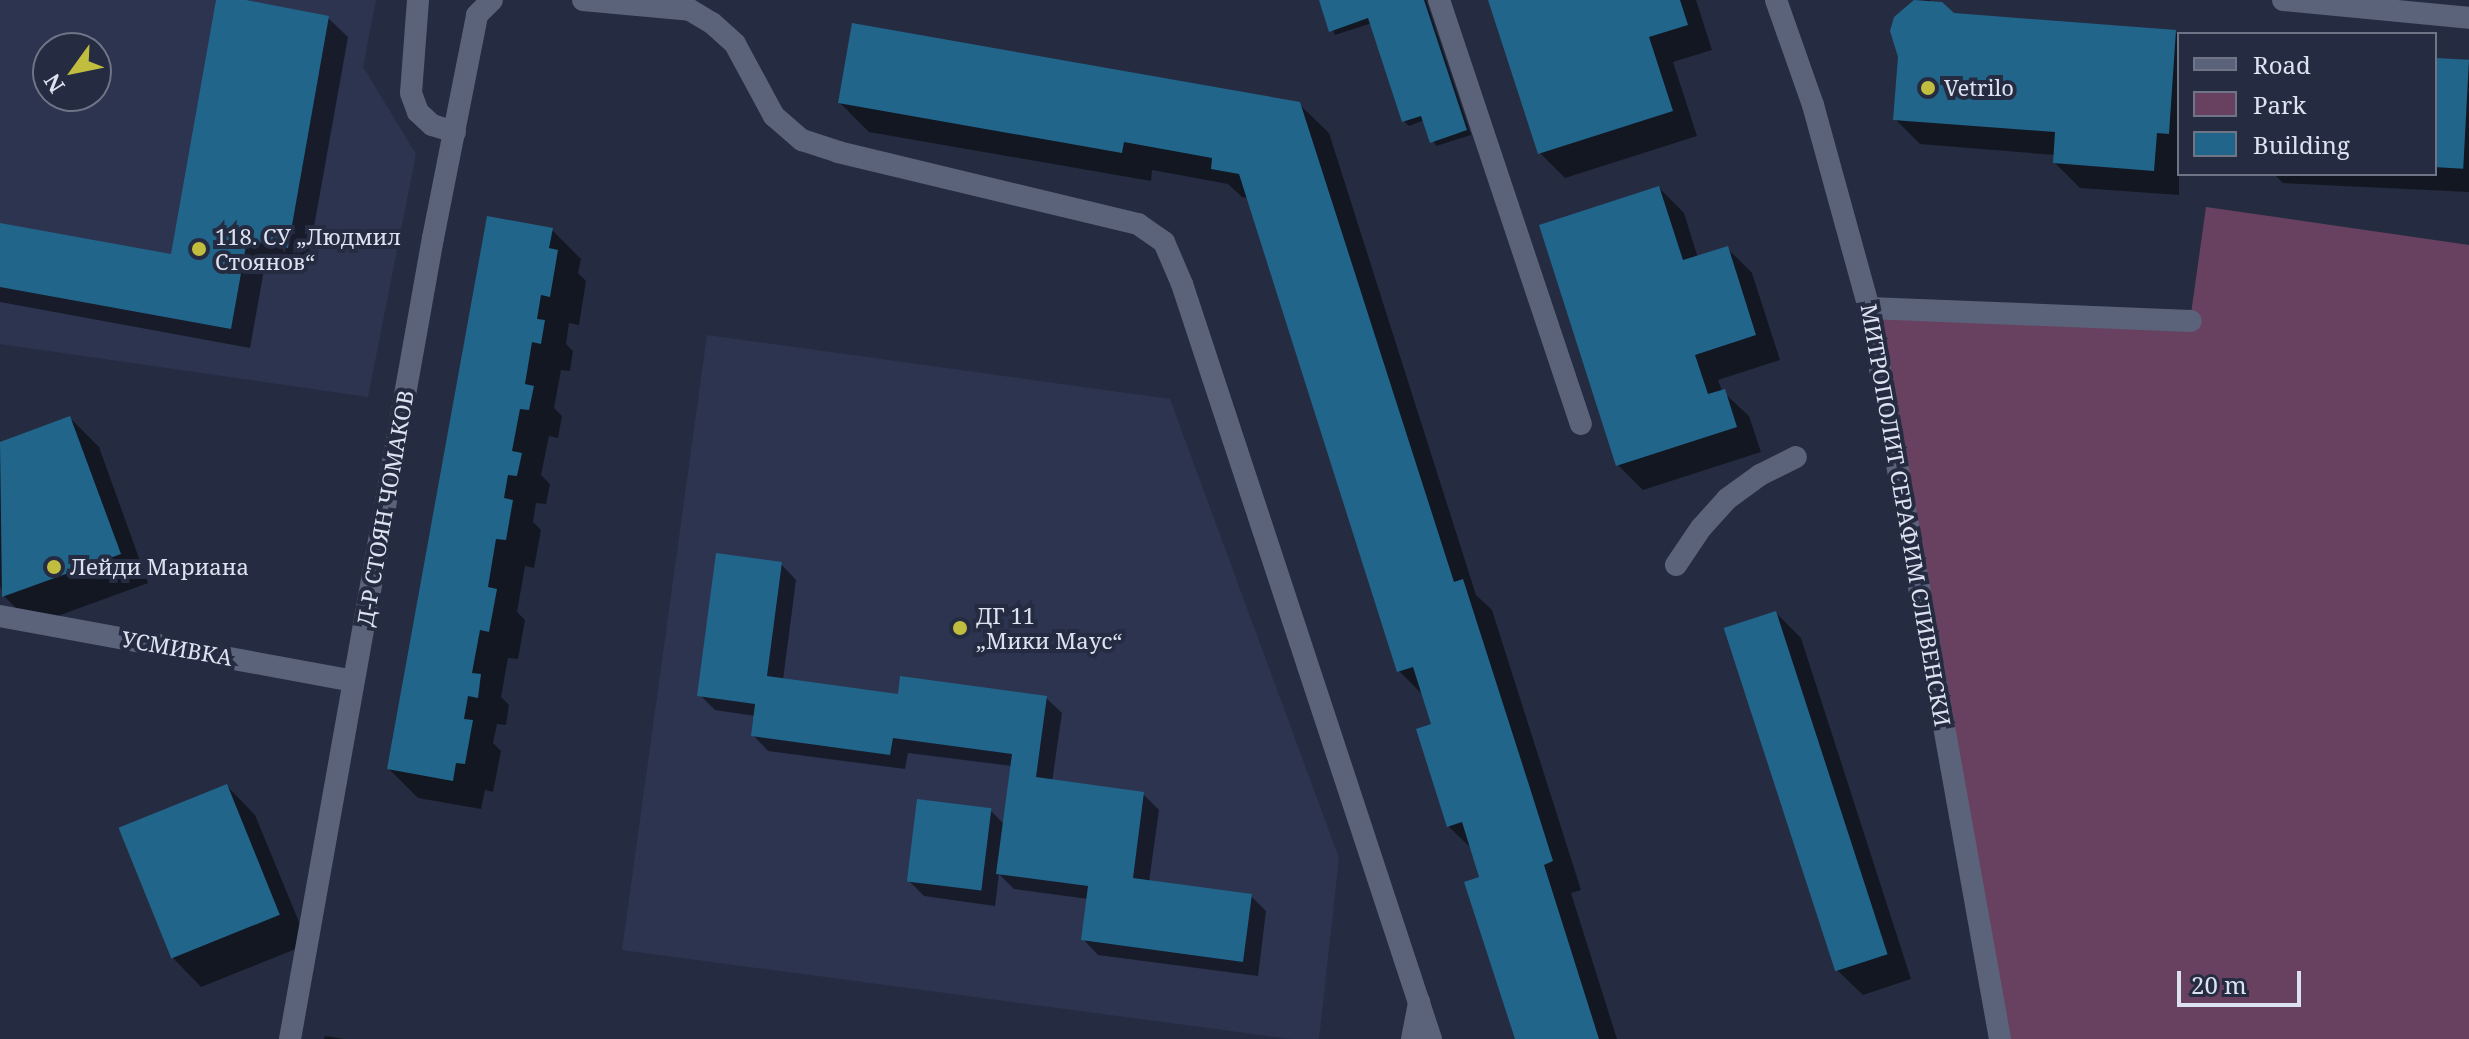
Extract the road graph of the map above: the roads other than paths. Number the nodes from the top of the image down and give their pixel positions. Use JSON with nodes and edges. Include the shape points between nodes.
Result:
{"nodes":[{"id":1,"x":418,"y":0,"type":"edge"},
{"id":2,"x":492,"y":0,"type":"edge"},
{"id":3,"x":583,"y":0,"type":"edge"},
{"id":4,"x":1439,"y":0,"type":"edge"},
{"id":5,"x":1776,"y":0,"type":"edge"},
{"id":6,"x":2283,"y":0,"type":"edge"},
{"id":7,"x":2469,"y":18,"type":"edge"},
{"id":8,"x":455,"y":132,"type":"junction"},
{"id":9,"x":1869,"y":308,"type":"junction"},
{"id":10,"x":2191,"y":321,"type":"dead end"},
{"id":11,"x":1581,"y":424,"type":"dead end"},
{"id":12,"x":1796,"y":457,"type":"dead end"},
{"id":13,"x":1676,"y":565,"type":"dead end"},
{"id":14,"x":0,"y":616,"type":"edge"},
{"id":15,"x":353,"y":681,"type":"junction"},
{"id":16,"x":1419,"y":1001,"type":"junction"},
{"id":17,"x":290,"y":1039,"type":"edge"},
{"id":18,"x":1412,"y":1039,"type":"edge"},
{"id":19,"x":1431,"y":1039,"type":"edge"},
{"id":20,"x":2000,"y":1039,"type":"edge"}],
"edges":[{"from":1,"to":8,"type":"street","via":[[411,93],[418,112],[432,125]]},
{"from":2,"to":8,"type":"street","name":"Д-Р СТОЯН ЧОМАКОВ","via":[[477,15]]},
{"from":3,"to":16,"type":"street","via":[[690,10],[712,23],[735,44],[774,116],[802,140],[1138,224],[1164,242]]},
{"from":4,"to":11,"type":"street"},
{"from":5,"to":9,"type":"street","name":"МИТРОПОЛИТ СЕРАФИМ СЛИВЕНСКИ","via":[[1813,105]]},
{"from":6,"to":7,"type":"street"},
{"from":8,"to":15,"type":"street","name":"Д-Р СТОЯН ЧОМАКОВ"},
{"from":9,"to":10,"type":"street"},
{"from":9,"to":20,"type":"street","name":"МИТРОПОЛИТ СЕРАФИМ СЛИВЕНСКИ"},
{"from":12,"to":13,"type":"street","via":[[1727,499]]},
{"from":14,"to":15,"type":"street","name":"УСМИВКА"},
{"from":15,"to":17,"type":"street","name":"Д-Р СТОЯН ЧОМАКОВ"},
{"from":16,"to":18,"type":"street"},
{"from":16,"to":19,"type":"street"}]}
